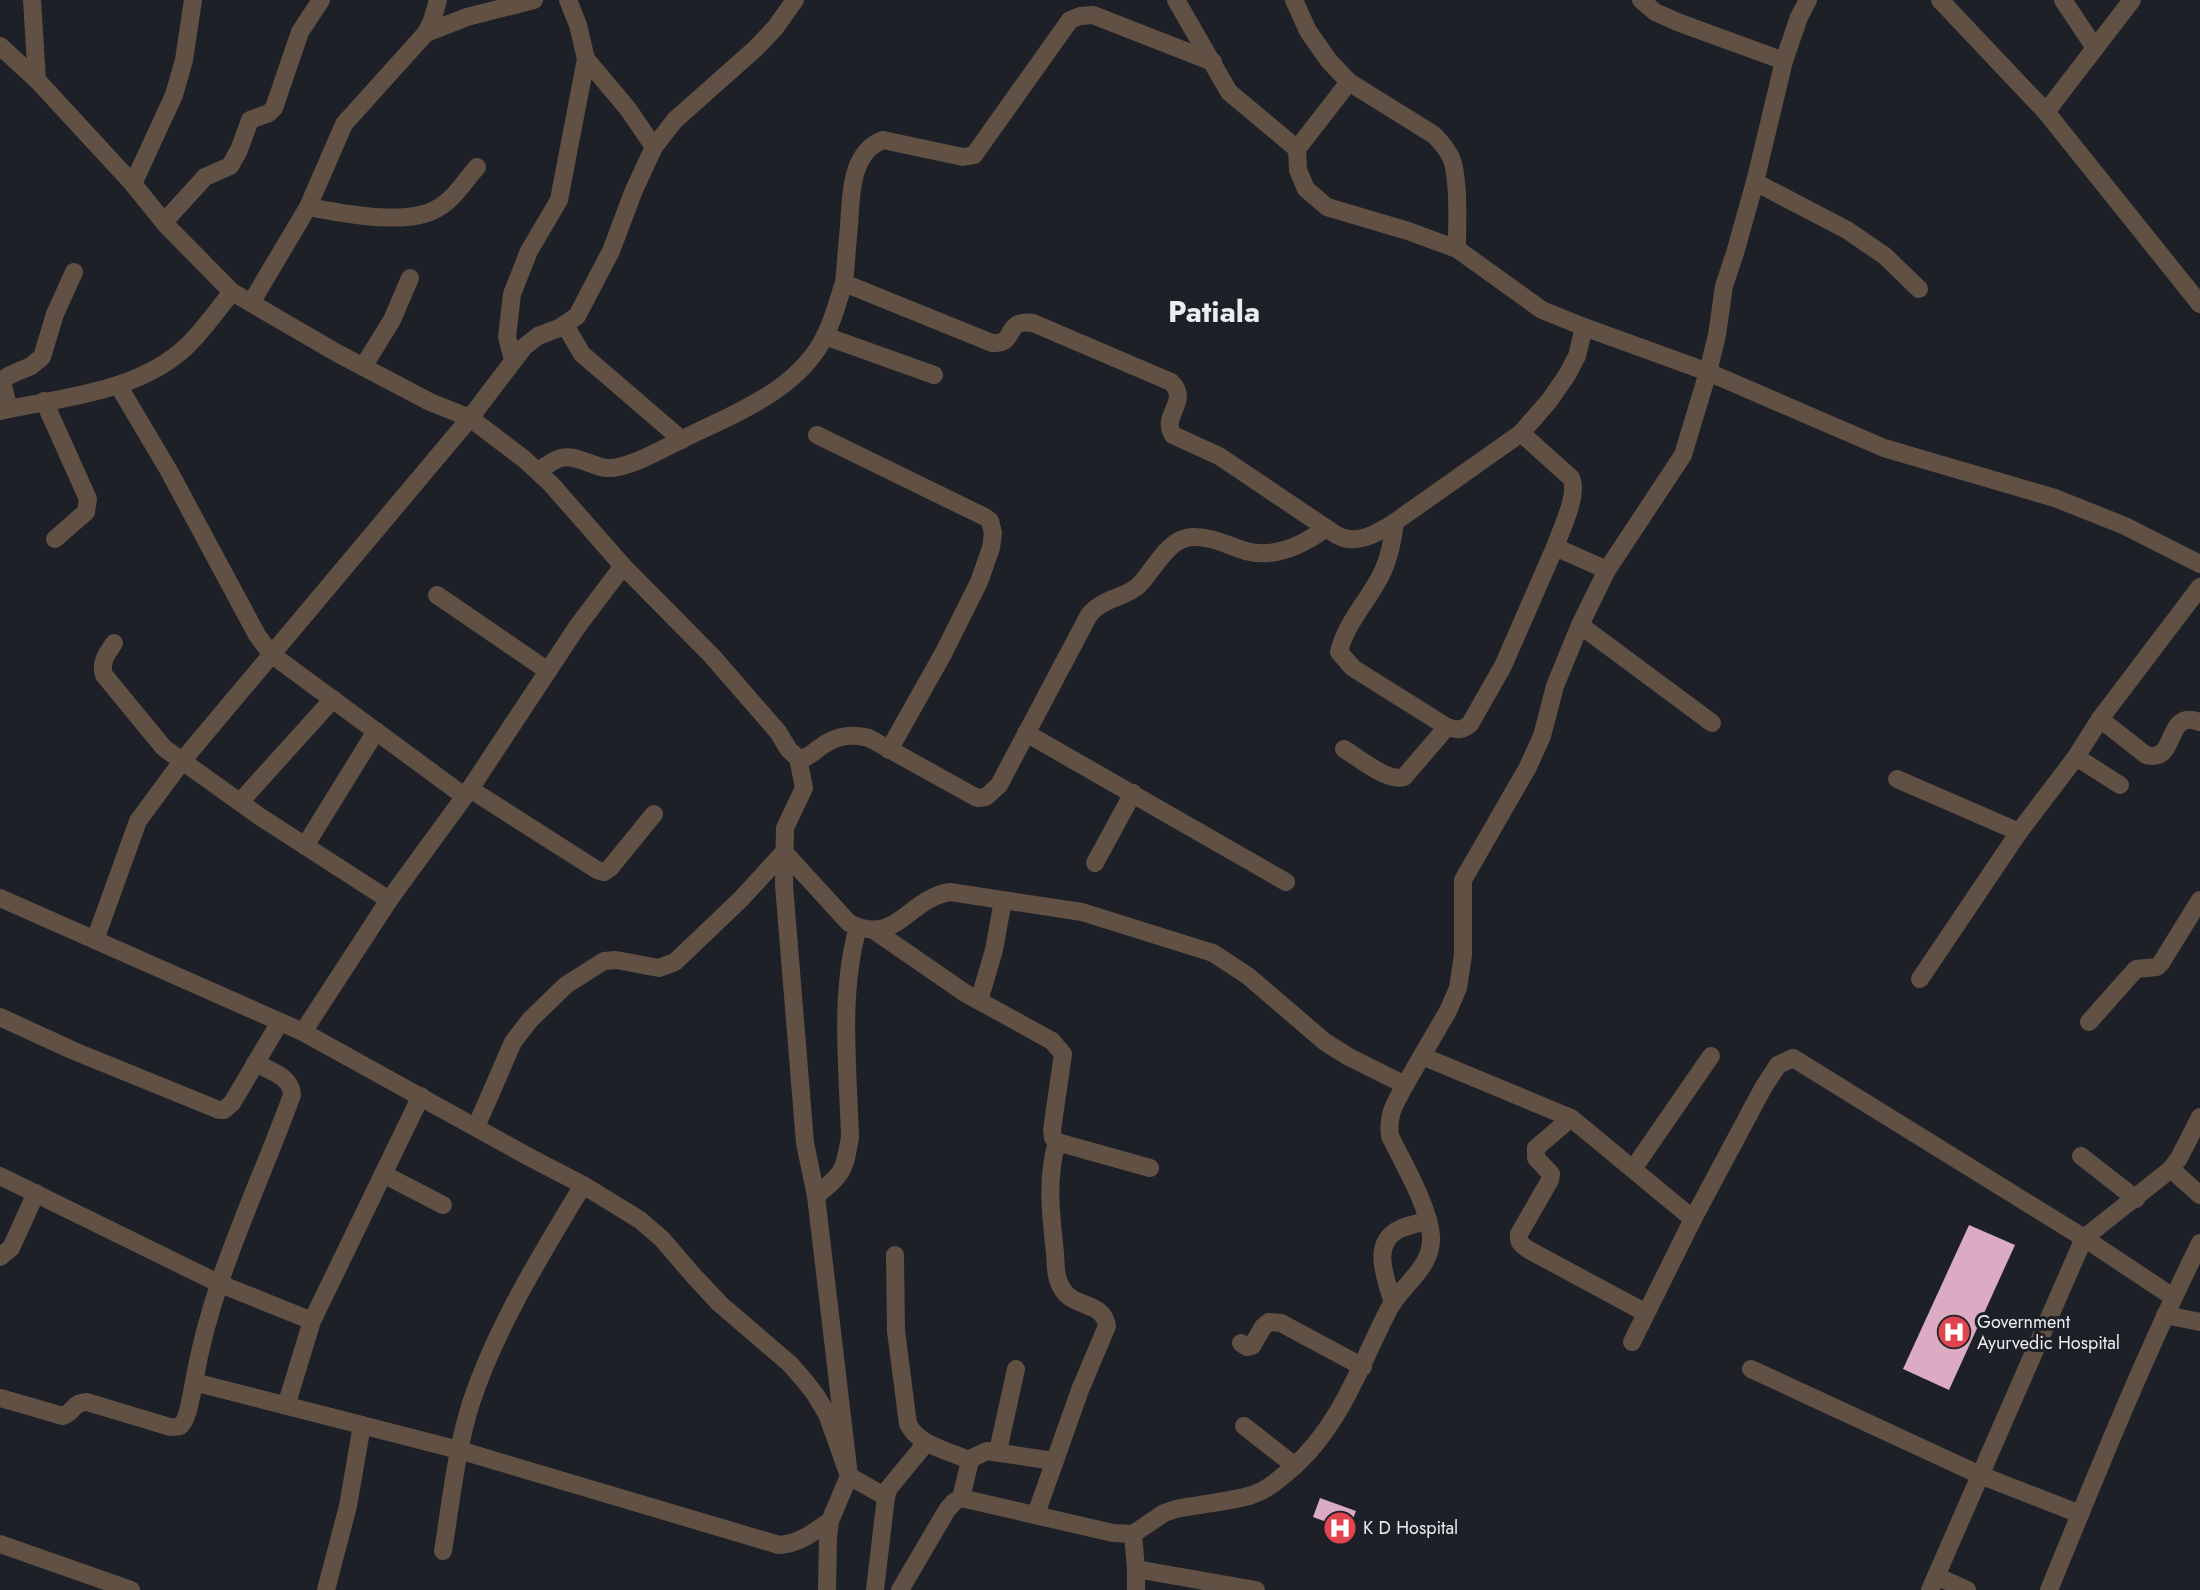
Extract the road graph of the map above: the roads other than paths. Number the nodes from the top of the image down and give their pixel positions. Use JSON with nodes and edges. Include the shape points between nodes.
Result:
{"nodes":[{"id":1,"x":32,"y":0,"type":"edge"},
{"id":2,"x":193,"y":0,"type":"edge"},
{"id":3,"x":321,"y":0,"type":"edge"},
{"id":4,"x":438,"y":0,"type":"edge"},
{"id":5,"x":534,"y":0,"type":"edge"},
{"id":6,"x":568,"y":0,"type":"edge"},
{"id":7,"x":795,"y":0,"type":"edge"},
{"id":8,"x":1176,"y":0,"type":"edge"},
{"id":9,"x":1294,"y":0,"type":"edge"},
{"id":10,"x":1641,"y":0,"type":"edge"},
{"id":11,"x":1808,"y":0,"type":"edge"},
{"id":12,"x":1940,"y":0,"type":"edge"},
{"id":13,"x":2062,"y":0,"type":"edge"},
{"id":14,"x":2132,"y":0,"type":"edge"},
{"id":15,"x":426,"y":33,"type":"junction"},
{"id":16,"x":0,"y":46,"type":"edge"},
{"id":17,"x":2095,"y":48,"type":"junction"},
{"id":18,"x":586,"y":59,"type":"junction"},
{"id":19,"x":1784,"y":61,"type":"junction"},
{"id":20,"x":1213,"y":62,"type":"junction"},
{"id":21,"x":37,"y":80,"type":"junction"},
{"id":22,"x":1349,"y":82,"type":"junction"},
{"id":23,"x":2046,"y":112,"type":"junction"},
{"id":24,"x":654,"y":147,"type":"junction"},
{"id":25,"x":1297,"y":149,"type":"junction"},
{"id":26,"x":477,"y":167,"type":"dead end"},
{"id":27,"x":1755,"y":182,"type":"junction"},
{"id":28,"x":133,"y":184,"type":"junction"},
{"id":29,"x":308,"y":207,"type":"junction"},
{"id":30,"x":164,"y":222,"type":"junction"},
{"id":31,"x":1457,"y":249,"type":"junction"},
{"id":32,"x":74,"y":272,"type":"dead end"},
{"id":33,"x":410,"y":278,"type":"dead end"},
{"id":34,"x":844,"y":283,"type":"junction"},
{"id":35,"x":1919,"y":289,"type":"dead end"},
{"id":36,"x":232,"y":292,"type":"junction"},
{"id":37,"x":251,"y":303,"type":"junction"},
{"id":38,"x":2200,"y":304,"type":"edge"},
{"id":39,"x":565,"y":325,"type":"junction"},
{"id":40,"x":1584,"y":327,"type":"junction"},
{"id":41,"x":825,"y":336,"type":"junction"},
{"id":42,"x":513,"y":360,"type":"junction"},
{"id":43,"x":363,"y":367,"type":"junction"},
{"id":44,"x":1708,"y":372,"type":"junction"},
{"id":45,"x":934,"y":375,"type":"dead end"},
{"id":46,"x":118,"y":386,"type":"junction"},
{"id":47,"x":44,"y":401,"type":"junction"},
{"id":48,"x":4,"y":410,"type":"edge"},
{"id":49,"x":470,"y":418,"type":"junction"},
{"id":50,"x":1521,"y":432,"type":"junction"},
{"id":51,"x":817,"y":435,"type":"dead end"},
{"id":52,"x":682,"y":440,"type":"junction"},
{"id":53,"x":538,"y":471,"type":"junction"},
{"id":54,"x":1395,"y":522,"type":"junction"},
{"id":55,"x":1326,"y":528,"type":"junction"},
{"id":56,"x":55,"y":539,"type":"dead end"},
{"id":57,"x":1555,"y":547,"type":"junction"},
{"id":58,"x":2200,"y":564,"type":"edge"},
{"id":59,"x":623,"y":566,"type":"junction"},
{"id":60,"x":1608,"y":570,"type":"junction"},
{"id":61,"x":2200,"y":587,"type":"edge"},
{"id":62,"x":437,"y":594,"type":"dead end"},
{"id":63,"x":1580,"y":625,"type":"junction"},
{"id":64,"x":114,"y":644,"type":"dead end"},
{"id":65,"x":271,"y":654,"type":"junction"},
{"id":66,"x":548,"y":670,"type":"junction"},
{"id":67,"x":333,"y":699,"type":"junction"},
{"id":68,"x":2100,"y":719,"type":"junction"},
{"id":69,"x":2200,"y":722,"type":"edge"},
{"id":70,"x":1712,"y":723,"type":"dead end"},
{"id":71,"x":1447,"y":727,"type":"junction"},
{"id":72,"x":376,"y":731,"type":"junction"},
{"id":73,"x":1026,"y":733,"type":"junction"},
{"id":74,"x":1344,"y":749,"type":"dead end"},
{"id":75,"x":889,"y":750,"type":"junction"},
{"id":76,"x":2076,"y":757,"type":"junction"},
{"id":77,"x":798,"y":758,"type":"junction"},
{"id":78,"x":183,"y":760,"type":"junction"},
{"id":79,"x":1897,"y":779,"type":"dead end"},
{"id":80,"x":2120,"y":785,"type":"dead end"},
{"id":81,"x":467,"y":792,"type":"junction"},
{"id":82,"x":1133,"y":793,"type":"junction"},
{"id":83,"x":240,"y":802,"type":"junction"},
{"id":84,"x":654,"y":814,"type":"dead end"},
{"id":85,"x":2019,"y":832,"type":"junction"},
{"id":86,"x":305,"y":846,"type":"junction"},
{"id":87,"x":784,"y":852,"type":"junction"},
{"id":88,"x":1095,"y":863,"type":"dead end"},
{"id":89,"x":1286,"y":882,"type":"dead end"},
{"id":90,"x":0,"y":898,"type":"edge"},
{"id":91,"x":388,"y":900,"type":"junction"},
{"id":92,"x":1004,"y":900,"type":"junction"},
{"id":93,"x":2200,"y":900,"type":"edge"},
{"id":94,"x":866,"y":929,"type":"junction"},
{"id":95,"x":95,"y":940,"type":"junction"},
{"id":96,"x":1920,"y":979,"type":"dead end"},
{"id":97,"x":979,"y":1001,"type":"junction"},
{"id":98,"x":0,"y":1017,"type":"edge"},
{"id":99,"x":280,"y":1022,"type":"junction"},
{"id":100,"x":2089,"y":1022,"type":"dead end"},
{"id":101,"x":303,"y":1032,"type":"junction"},
{"id":102,"x":1422,"y":1056,"type":"junction"},
{"id":103,"x":1711,"y":1056,"type":"dead end"},
{"id":104,"x":255,"y":1063,"type":"junction"},
{"id":105,"x":1405,"y":1085,"type":"junction"},
{"id":106,"x":421,"y":1096,"type":"junction"},
{"id":107,"x":2200,"y":1117,"type":"edge"},
{"id":108,"x":1570,"y":1118,"type":"junction"},
{"id":109,"x":476,"y":1127,"type":"junction"},
{"id":110,"x":1057,"y":1143,"type":"junction"},
{"id":111,"x":2080,"y":1156,"type":"dead end"},
{"id":112,"x":1150,"y":1168,"type":"dead end"},
{"id":113,"x":1633,"y":1169,"type":"junction"},
{"id":114,"x":2171,"y":1169,"type":"junction"},
{"id":115,"x":383,"y":1174,"type":"junction"},
{"id":116,"x":0,"y":1176,"type":"edge"},
{"id":117,"x":583,"y":1185,"type":"junction"},
{"id":118,"x":36,"y":1193,"type":"junction"},
{"id":119,"x":2200,"y":1195,"type":"edge"},
{"id":120,"x":816,"y":1196,"type":"junction"},
{"id":121,"x":2136,"y":1199,"type":"junction"},
{"id":122,"x":443,"y":1205,"type":"dead end"},
{"id":123,"x":1692,"y":1219,"type":"junction"},
{"id":124,"x":1428,"y":1220,"type":"junction"},
{"id":125,"x":2084,"y":1238,"type":"junction"},
{"id":126,"x":2200,"y":1243,"type":"edge"},
{"id":127,"x":895,"y":1255,"type":"dead end"},
{"id":128,"x":0,"y":1257,"type":"edge"},
{"id":129,"x":218,"y":1283,"type":"junction"},
{"id":130,"x":2173,"y":1296,"type":"junction"},
{"id":131,"x":1393,"y":1303,"type":"junction"},
{"id":132,"x":1646,"y":1313,"type":"junction"},
{"id":133,"x":2165,"y":1314,"type":"junction"},
{"id":134,"x":312,"y":1321,"type":"junction"},
{"id":135,"x":2200,"y":1322,"type":"edge"},
{"id":136,"x":1632,"y":1342,"type":"dead end"},
{"id":137,"x":1241,"y":1343,"type":"dead end"},
{"id":138,"x":1363,"y":1367,"type":"junction"},
{"id":139,"x":1016,"y":1369,"type":"dead end"},
{"id":140,"x":1751,"y":1369,"type":"dead end"},
{"id":141,"x":194,"y":1382,"type":"junction"},
{"id":142,"x":0,"y":1398,"type":"edge"},
{"id":143,"x":286,"y":1406,"type":"junction"},
{"id":144,"x":362,"y":1425,"type":"junction"},
{"id":145,"x":1244,"y":1426,"type":"dead end"},
{"id":146,"x":926,"y":1443,"type":"junction"},
{"id":147,"x":459,"y":1450,"type":"junction"},
{"id":148,"x":998,"y":1451,"type":"junction"},
{"id":149,"x":968,"y":1460,"type":"junction"},
{"id":150,"x":1054,"y":1461,"type":"junction"},
{"id":151,"x":1295,"y":1466,"type":"junction"},
{"id":152,"x":1980,"y":1474,"type":"junction"},
{"id":153,"x":849,"y":1476,"type":"junction"},
{"id":154,"x":886,"y":1497,"type":"junction"},
{"id":155,"x":961,"y":1498,"type":"junction"},
{"id":156,"x":1036,"y":1514,"type":"junction"},
{"id":157,"x":2080,"y":1514,"type":"junction"},
{"id":158,"x":830,"y":1521,"type":"junction"},
{"id":159,"x":1133,"y":1534,"type":"junction"},
{"id":160,"x":0,"y":1544,"type":"edge"},
{"id":161,"x":443,"y":1551,"type":"dead end"},
{"id":162,"x":1136,"y":1569,"type":"junction"},
{"id":163,"x":1933,"y":1583,"type":"edge"},
{"id":164,"x":131,"y":1590,"type":"edge"},
{"id":165,"x":326,"y":1590,"type":"edge"},
{"id":166,"x":827,"y":1590,"type":"edge"},
{"id":167,"x":874,"y":1590,"type":"edge"},
{"id":168,"x":900,"y":1590,"type":"edge"},
{"id":169,"x":1136,"y":1590,"type":"edge"},
{"id":170,"x":1257,"y":1590,"type":"edge"},
{"id":171,"x":1967,"y":1590,"type":"edge"},
{"id":172,"x":2049,"y":1590,"type":"edge"}],
"edges":[{"from":1,"to":21,"type":"street"},
{"from":2,"to":28,"type":"street","via":[[174,95]]},
{"from":3,"to":30,"type":"street","via":[[300,32],[274,108],[250,120],[230,166],[205,177]]},
{"from":4,"to":15,"type":"street"},
{"from":5,"to":15,"type":"street","via":[[467,17]]},
{"from":6,"to":18,"type":"street"},
{"from":7,"to":24,"type":"street","via":[[776,28],[675,120]]},
{"from":8,"to":20,"type":"street"},
{"from":9,"to":22,"type":"street","via":[[1308,31]]},
{"from":10,"to":19,"type":"street","via":[[1655,12],[1680,23]]},
{"from":11,"to":19,"type":"street"},
{"from":12,"to":23,"type":"street"},
{"from":13,"to":17,"type":"street"},
{"from":14,"to":17,"type":"street"},
{"from":15,"to":29,"type":"street","via":[[344,124]]},
{"from":16,"to":21,"type":"street"},
{"from":17,"to":23,"type":"street"},
{"from":18,"to":24,"type":"street"},
{"from":18,"to":42,"type":"street","via":[[559,200],[529,251],[512,294],[507,337]]},
{"from":19,"to":27,"type":"street"},
{"from":20,"to":25,"type":"street","via":[[1229,92]]},
{"from":20,"to":34,"type":"street","via":[[1093,15],[1070,20],[974,155],[963,157],[883,140],[868,148],[851,190]]},
{"from":21,"to":28,"type":"street"},
{"from":22,"to":25,"type":"street"},
{"from":22,"to":31,"type":"street","via":[[1434,135],[1444,146],[1453,162]]},
{"from":23,"to":38,"type":"street"},
{"from":24,"to":39,"type":"street","via":[[611,251],[577,316]]},
{"from":25,"to":31,"type":"street","via":[[1298,170],[1306,189],[1327,207]]},
{"from":26,"to":29,"type":"street","via":[[452,197],[427,213],[375,217]]},
{"from":27,"to":35,"type":"street","via":[[1847,230],[1885,256]]},
{"from":27,"to":44,"type":"street","via":[[1724,286]]},
{"from":28,"to":30,"type":"street"},
{"from":29,"to":37,"type":"street"},
{"from":30,"to":36,"type":"street"},
{"from":31,"to":40,"type":"street","via":[[1542,310]]},
{"from":32,"to":48,"type":"street","via":[[42,357],[4,379]]},
{"from":33,"to":43,"type":"street","via":[[392,320]]},
{"from":34,"to":41,"type":"street"},
{"from":34,"to":55,"type":"street","via":[[992,343],[1006,341],[1013,326],[1033,323],[1171,382],[1179,394],[1169,422],[1173,435],[1228,462]]},
{"from":36,"to":37,"type":"street"},
{"from":36,"to":46,"type":"street","via":[[182,350]]},
{"from":37,"to":43,"type":"street"},
{"from":39,"to":42,"type":"street","via":[[538,336]]},
{"from":39,"to":52,"type":"street","via":[[582,354]]},
{"from":40,"to":44,"type":"street"},
{"from":40,"to":50,"type":"street","via":[[1567,375]]},
{"from":41,"to":45,"type":"street"},
{"from":41,"to":52,"type":"street","via":[[784,385]]},
{"from":42,"to":49,"type":"street"},
{"from":43,"to":49,"type":"street"},
{"from":44,"to":58,"type":"street","via":[[1884,448],[2055,498],[2126,526]]},
{"from":44,"to":60,"type":"street","via":[[1683,455]]},
{"from":46,"to":47,"type":"street"},
{"from":46,"to":65,"type":"street"},
{"from":47,"to":48,"type":"street"},
{"from":47,"to":56,"type":"street","via":[[88,499],[86,512]]},
{"from":49,"to":53,"type":"street"},
{"from":49,"to":65,"type":"street"},
{"from":50,"to":54,"type":"street"},
{"from":50,"to":57,"type":"street","via":[[1574,484]]},
{"from":51,"to":75,"type":"street","via":[[986,517],[992,526],[991,548],[979,582]]},
{"from":52,"to":53,"type":"street","via":[[616,468],[598,468],[568,456]]},
{"from":53,"to":59,"type":"street"},
{"from":54,"to":55,"type":"street","via":[[1359,538],[1344,538]]},
{"from":54,"to":71,"type":"street","via":[[1392,548],[1383,572],[1342,639],[1339,652],[1353,668]]},
{"from":55,"to":73,"type":"street","via":[[1306,543],[1269,554],[1192,537],[1180,541],[1133,591],[1099,606],[1089,615]]},
{"from":57,"to":60,"type":"street"},
{"from":57,"to":71,"type":"street","via":[[1503,666],[1476,715],[1464,729]]},
{"from":59,"to":66,"type":"street"},
{"from":59,"to":77,"type":"street","via":[[712,656]]},
{"from":60,"to":63,"type":"street"},
{"from":61,"to":68,"type":"street"},
{"from":62,"to":66,"type":"street"},
{"from":63,"to":70,"type":"street"},
{"from":63,"to":102,"type":"street","via":[[1528,767],[1463,880],[1463,955],[1458,988]]},
{"from":64,"to":78,"type":"street","via":[[101,667],[104,675],[158,742]]},
{"from":65,"to":67,"type":"street"},
{"from":65,"to":78,"type":"street"},
{"from":66,"to":81,"type":"street"},
{"from":67,"to":72,"type":"street"},
{"from":67,"to":83,"type":"street"},
{"from":68,"to":69,"type":"street","via":[[2151,756],[2165,751],[2181,722]]},
{"from":68,"to":76,"type":"street"},
{"from":71,"to":74,"type":"street","via":[[1399,779],[1388,777]]},
{"from":72,"to":81,"type":"street"},
{"from":72,"to":86,"type":"street"},
{"from":73,"to":75,"type":"street","via":[[999,785],[986,797],[967,794]]},
{"from":73,"to":82,"type":"street"},
{"from":75,"to":77,"type":"street","via":[[869,738],[844,736]]},
{"from":76,"to":80,"type":"street"},
{"from":76,"to":85,"type":"street"},
{"from":77,"to":87,"type":"street","via":[[804,788],[785,828]]},
{"from":78,"to":83,"type":"street"},
{"from":78,"to":95,"type":"street","via":[[138,821]]},
{"from":79,"to":85,"type":"street"},
{"from":81,"to":84,"type":"street","via":[[604,872]]},
{"from":81,"to":91,"type":"street"},
{"from":82,"to":88,"type":"street"},
{"from":82,"to":89,"type":"street"},
{"from":83,"to":86,"type":"street"},
{"from":85,"to":96,"type":"street"},
{"from":86,"to":91,"type":"street"},
{"from":87,"to":94,"type":"street","via":[[849,923]]},
{"from":87,"to":109,"type":"street","via":[[675,962],[659,968],[604,961],[566,986],[513,1042]]},
{"from":87,"to":120,"type":"street","via":[[799,1084]]},
{"from":90,"to":95,"type":"street"},
{"from":91,"to":101,"type":"street"},
{"from":92,"to":94,"type":"street","via":[[940,894],[892,926]]},
{"from":92,"to":97,"type":"street"},
{"from":92,"to":105,"type":"street","via":[[1082,912],[1213,953],[1248,976],[1325,1042]]},
{"from":93,"to":100,"type":"street","via":[[2161,963],[2136,969]]},
{"from":94,"to":97,"type":"street"},
{"from":94,"to":120,"type":"street","via":[[852,946],[846,988],[850,1137],[846,1159],[839,1176]]},
{"from":95,"to":99,"type":"street"},
{"from":97,"to":110,"type":"street","via":[[1052,1041],[1063,1053],[1052,1130]]},
{"from":98,"to":104,"type":"street","via":[[219,1110],[228,1108]]},
{"from":99,"to":101,"type":"street"},
{"from":99,"to":104,"type":"street"},
{"from":101,"to":106,"type":"street"},
{"from":102,"to":105,"type":"street"},
{"from":102,"to":108,"type":"street"},
{"from":103,"to":113,"type":"street"},
{"from":104,"to":129,"type":"street","via":[[285,1079],[292,1095]]},
{"from":105,"to":124,"type":"street","via":[[1391,1111],[1390,1136]]},
{"from":106,"to":109,"type":"street"},
{"from":106,"to":115,"type":"street"},
{"from":107,"to":114,"type":"street"},
{"from":108,"to":113,"type":"street"},
{"from":108,"to":132,"type":"street","via":[[1536,1148],[1536,1158],[1551,1174],[1550,1180],[1519,1240],[1529,1250]]},
{"from":109,"to":117,"type":"street"},
{"from":110,"to":112,"type":"street"},
{"from":110,"to":150,"type":"street","via":[[1051,1162],[1049,1200],[1056,1272],[1063,1291],[1098,1309],[1107,1326]]},
{"from":111,"to":121,"type":"street"},
{"from":113,"to":123,"type":"street"},
{"from":114,"to":119,"type":"street"},
{"from":114,"to":121,"type":"street"},
{"from":115,"to":122,"type":"street"},
{"from":115,"to":134,"type":"street"},
{"from":116,"to":118,"type":"street"},
{"from":117,"to":147,"type":"street","via":[[497,1337],[471,1404]]},
{"from":117,"to":153,"type":"street","via":[[653,1229],[720,1304],[790,1364],[827,1414]]},
{"from":118,"to":128,"type":"street","via":[[11,1248]]},
{"from":118,"to":129,"type":"street"},
{"from":120,"to":153,"type":"street"},
{"from":121,"to":125,"type":"street"},
{"from":123,"to":125,"type":"street","via":[[1763,1088],[1778,1065],[1792,1058]]},
{"from":123,"to":132,"type":"street"},
{"from":124,"to":131,"type":"street","via":[[1430,1252],[1424,1266]]},
{"from":124,"to":131,"type":"street","via":[[1401,1228],[1384,1242],[1382,1264]]},
{"from":125,"to":130,"type":"street"},
{"from":125,"to":152,"type":"street"},
{"from":126,"to":130,"type":"street"},
{"from":127,"to":146,"type":"street","via":[[896,1331],[908,1424],[914,1435]]},
{"from":129,"to":134,"type":"street"},
{"from":129,"to":141,"type":"street"},
{"from":130,"to":133,"type":"street"},
{"from":131,"to":138,"type":"street"},
{"from":132,"to":136,"type":"street"},
{"from":133,"to":135,"type":"street"},
{"from":133,"to":157,"type":"street"},
{"from":134,"to":143,"type":"street"},
{"from":137,"to":138,"type":"street","via":[[1252,1346],[1269,1322],[1281,1323]]},
{"from":138,"to":151,"type":"street","via":[[1324,1433]]},
{"from":139,"to":148,"type":"street"},
{"from":140,"to":152,"type":"street"},
{"from":141,"to":142,"type":"street","via":[[185,1417],[177,1427],[87,1402],[79,1402],[63,1416]]},
{"from":141,"to":143,"type":"street"},
{"from":143,"to":144,"type":"street"},
{"from":144,"to":147,"type":"street"},
{"from":144,"to":165,"type":"street","via":[[348,1506]]},
{"from":145,"to":151,"type":"street"},
{"from":146,"to":149,"type":"street"},
{"from":146,"to":154,"type":"street","via":[[894,1480]]},
{"from":147,"to":158,"type":"street","via":[[780,1545],[801,1540]]},
{"from":147,"to":161,"type":"street"},
{"from":148,"to":149,"type":"street","via":[[982,1452]]},
{"from":148,"to":150,"type":"street"},
{"from":149,"to":155,"type":"street"},
{"from":150,"to":156,"type":"street"},
{"from":151,"to":159,"type":"street","via":[[1273,1485],[1252,1495],[1176,1509]]},
{"from":152,"to":157,"type":"street"},
{"from":152,"to":163,"type":"street"},
{"from":153,"to":154,"type":"street"},
{"from":153,"to":158,"type":"street"},
{"from":154,"to":167,"type":"street"},
{"from":155,"to":156,"type":"street"},
{"from":155,"to":168,"type":"street","via":[[947,1510]]},
{"from":156,"to":159,"type":"street","via":[[1113,1533]]},
{"from":157,"to":172,"type":"street"},
{"from":158,"to":166,"type":"street"},
{"from":159,"to":162,"type":"street"},
{"from":160,"to":164,"type":"street"},
{"from":162,"to":169,"type":"street"},
{"from":162,"to":170,"type":"street"},
{"from":163,"to":171,"type":"street"}]}
